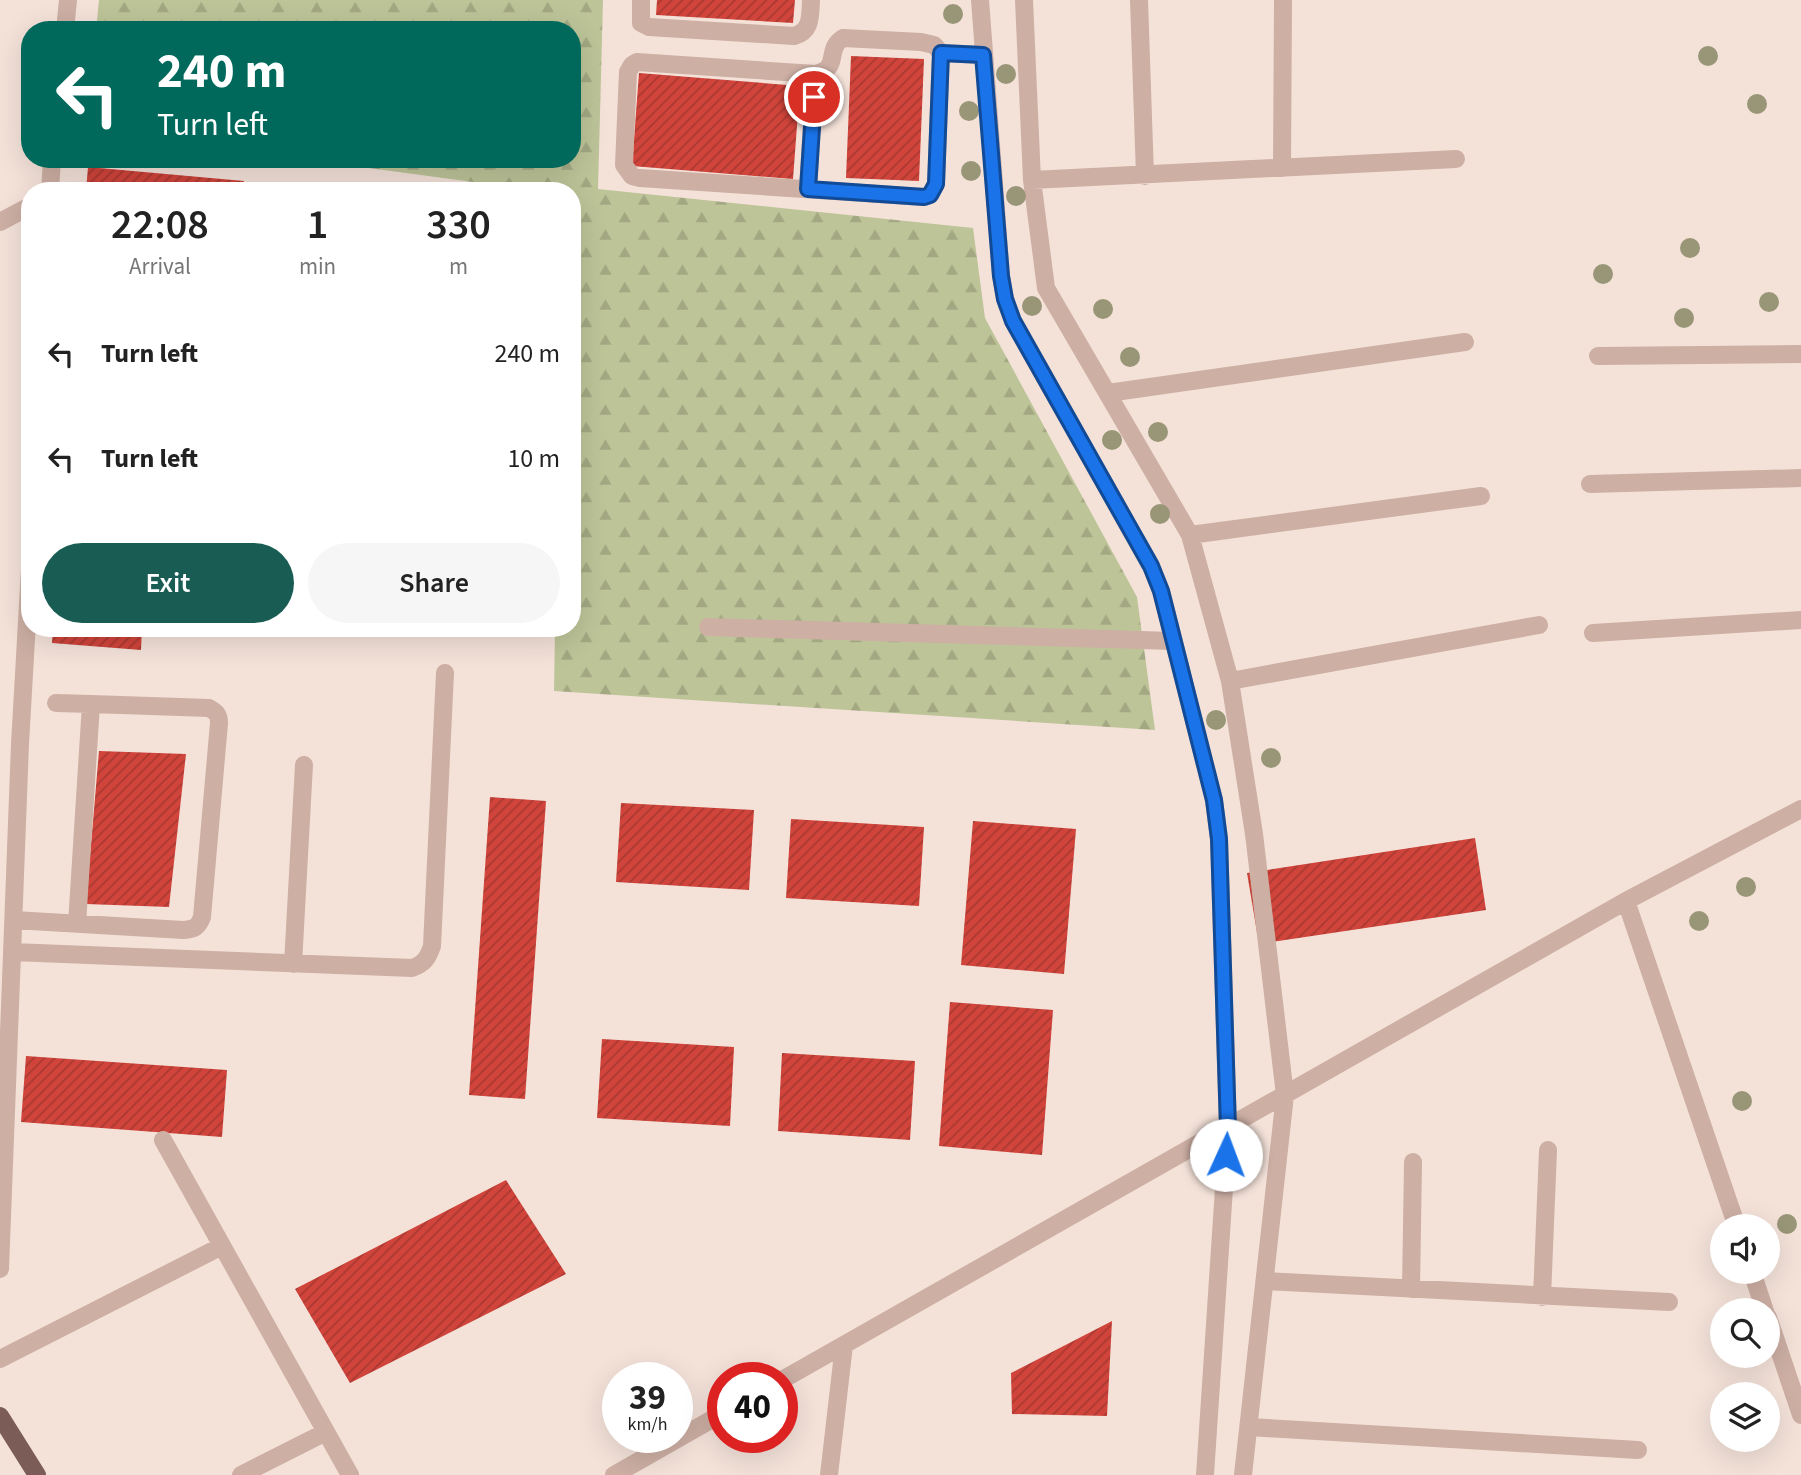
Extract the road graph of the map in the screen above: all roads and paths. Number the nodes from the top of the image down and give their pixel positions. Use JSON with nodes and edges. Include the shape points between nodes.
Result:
{"nodes":[{"id":1,"x":68,"y":0,"type":"edge"},
{"id":2,"x":641,"y":0,"type":"edge"},
{"id":3,"x":811,"y":0,"type":"edge"},
{"id":4,"x":980,"y":0,"type":"edge"},
{"id":5,"x":1024,"y":0,"type":"edge"},
{"id":6,"x":1139,"y":0,"type":"edge"},
{"id":7,"x":1283,"y":0,"type":"edge"},
{"id":8,"x":66,"y":21,"type":"edge"},
{"id":9,"x":941,"y":53,"type":"junction"},
{"id":10,"x":983,"y":55,"type":"junction"},
{"id":11,"x":815,"y":74,"type":"junction"},
{"id":12,"x":1456,"y":159,"type":"dead end"},
{"id":13,"x":1282,"y":168,"type":"junction"},
{"id":14,"x":1145,"y":176,"type":"junction"},
{"id":15,"x":1032,"y":180,"type":"junction"},
{"id":16,"x":808,"y":189,"type":"junction"},
{"id":17,"x":21,"y":211,"type":"edge"},
{"id":18,"x":0,"y":222,"type":"edge"},
{"id":19,"x":1465,"y":342,"type":"dead end"},
{"id":20,"x":1801,"y":354,"type":"edge"},
{"id":21,"x":1598,"y":356,"type":"dead end"},
{"id":22,"x":1108,"y":393,"type":"junction"},
{"id":23,"x":1801,"y":478,"type":"edge"},
{"id":24,"x":1590,"y":484,"type":"dead end"},
{"id":25,"x":1481,"y":496,"type":"dead end"},
{"id":26,"x":1190,"y":535,"type":"junction"},
{"id":27,"x":1801,"y":620,"type":"edge"},
{"id":28,"x":1539,"y":625,"type":"dead end"},
{"id":29,"x":708,"y":627,"type":"dead end"},
{"id":30,"x":1593,"y":633,"type":"dead end"},
{"id":31,"x":27,"y":637,"type":"edge"},
{"id":32,"x":1173,"y":641,"type":"junction"},
{"id":33,"x":445,"y":673,"type":"dead end"},
{"id":34,"x":1230,"y":681,"type":"junction"},
{"id":35,"x":56,"y":703,"type":"dead end"},
{"id":36,"x":91,"y":704,"type":"junction"},
{"id":37,"x":304,"y":765,"type":"dead end"},
{"id":38,"x":1801,"y":809,"type":"edge"},
{"id":39,"x":1626,"y":901,"type":"junction"},
{"id":40,"x":14,"y":920,"type":"junction"},
{"id":41,"x":77,"y":923,"type":"junction"},
{"id":42,"x":13,"y":952,"type":"junction"},
{"id":43,"x":293,"y":964,"type":"junction"},
{"id":44,"x":1285,"y":1095,"type":"junction"},
{"id":45,"x":1228,"y":1128,"type":"junction"},
{"id":46,"x":163,"y":1140,"type":"dead end"},
{"id":47,"x":1548,"y":1150,"type":"dead end"},
{"id":48,"x":1413,"y":1162,"type":"dead end"},
{"id":49,"x":1733,"y":1214,"type":"edge"},
{"id":50,"x":222,"y":1246,"type":"junction"},
{"id":51,"x":0,"y":1269,"type":"edge"},
{"id":52,"x":1265,"y":1281,"type":"junction"},
{"id":53,"x":1411,"y":1289,"type":"junction"},
{"id":54,"x":1542,"y":1297,"type":"junction"},
{"id":55,"x":1670,"y":1302,"type":"dead end"},
{"id":56,"x":844,"y":1345,"type":"junction"},
{"id":57,"x":1780,"y":1353,"type":"edge"},
{"id":58,"x":0,"y":1359,"type":"edge"},
{"id":59,"x":798,"y":1371,"type":"edge"},
{"id":60,"x":1801,"y":1415,"type":"edge"},
{"id":61,"x":0,"y":1416,"type":"edge"},
{"id":62,"x":707,"y":1423,"type":"edge"},
{"id":63,"x":1249,"y":1427,"type":"junction"},
{"id":64,"x":326,"y":1433,"type":"junction"},
{"id":65,"x":1638,"y":1450,"type":"dead end"},
{"id":66,"x":633,"y":1470,"type":"edge"},
{"id":67,"x":37,"y":1475,"type":"edge"},
{"id":68,"x":241,"y":1475,"type":"edge"},
{"id":69,"x":350,"y":1475,"type":"edge"},
{"id":70,"x":614,"y":1475,"type":"edge"},
{"id":71,"x":829,"y":1475,"type":"edge"},
{"id":72,"x":1205,"y":1475,"type":"edge"},
{"id":73,"x":1243,"y":1475,"type":"edge"}],
"edges":[{"from":1,"to":8,"type":"street"},
{"from":2,"to":3,"type":"street","via":[[641,23],[649,27],[794,36],[808,27]]},
{"from":4,"to":10,"type":"street"},
{"from":5,"to":15,"type":"street"},
{"from":6,"to":14,"type":"street"},
{"from":7,"to":13,"type":"street"},
{"from":9,"to":10,"type":"street"},
{"from":9,"to":11,"type":"street","via":[[934,45],[921,42],[843,38],[833,48],[826,72]]},
{"from":9,"to":16,"type":"street","via":[[936,184],[930,195]]},
{"from":10,"to":32,"type":"street","via":[[1005,299],[1013,321],[1151,566]]},
{"from":11,"to":16,"type":"street"},
{"from":11,"to":16,"type":"street","via":[[637,62],[628,72],[624,164],[632,176]]},
{"from":12,"to":13,"type":"street"},
{"from":13,"to":14,"type":"street"},
{"from":14,"to":15,"type":"street"},
{"from":15,"to":22,"type":"street","via":[[1046,288]]},
{"from":17,"to":18,"type":"street"},
{"from":19,"to":22,"type":"street"},
{"from":20,"to":21,"type":"street"},
{"from":22,"to":26,"type":"street"},
{"from":23,"to":24,"type":"street"},
{"from":25,"to":26,"type":"street"},
{"from":26,"to":34,"type":"street"},
{"from":27,"to":30,"type":"street"},
{"from":28,"to":34,"type":"street"},
{"from":29,"to":32,"type":"street"},
{"from":31,"to":40,"type":"street"},
{"from":32,"to":45,"type":"street","via":[[1214,800],[1219,839]]},
{"from":33,"to":43,"type":"street","via":[[429,956],[412,968]]},
{"from":34,"to":44,"type":"street","via":[[1254,834]]},
{"from":35,"to":36,"type":"street"},
{"from":36,"to":41,"type":"street"},
{"from":36,"to":41,"type":"street","via":[[209,708],[219,716],[219,723],[199,925],[183,930]]},
{"from":37,"to":43,"type":"street"},
{"from":38,"to":39,"type":"street"},
{"from":39,"to":44,"type":"street"},
{"from":39,"to":49,"type":"street"},
{"from":40,"to":41,"type":"street"},
{"from":40,"to":42,"type":"street"},
{"from":42,"to":43,"type":"street"},
{"from":42,"to":51,"type":"street"},
{"from":44,"to":45,"type":"street"},
{"from":44,"to":52,"type":"street"},
{"from":45,"to":56,"type":"street"},
{"from":45,"to":72,"type":"street"},
{"from":46,"to":50,"type":"street"},
{"from":47,"to":54,"type":"street"},
{"from":48,"to":53,"type":"street"},
{"from":50,"to":58,"type":"street"},
{"from":50,"to":64,"type":"street"},
{"from":52,"to":53,"type":"street"},
{"from":52,"to":63,"type":"street"},
{"from":53,"to":54,"type":"street"},
{"from":54,"to":55,"type":"street"},
{"from":56,"to":59,"type":"street"},
{"from":56,"to":71,"type":"street"},
{"from":57,"to":60,"type":"street"},
{"from":61,"to":67,"type":"main road"},
{"from":62,"to":66,"type":"street"},
{"from":63,"to":65,"type":"street"},
{"from":63,"to":73,"type":"street"},
{"from":64,"to":68,"type":"street"},
{"from":64,"to":69,"type":"street"},
{"from":66,"to":70,"type":"street"}]}
